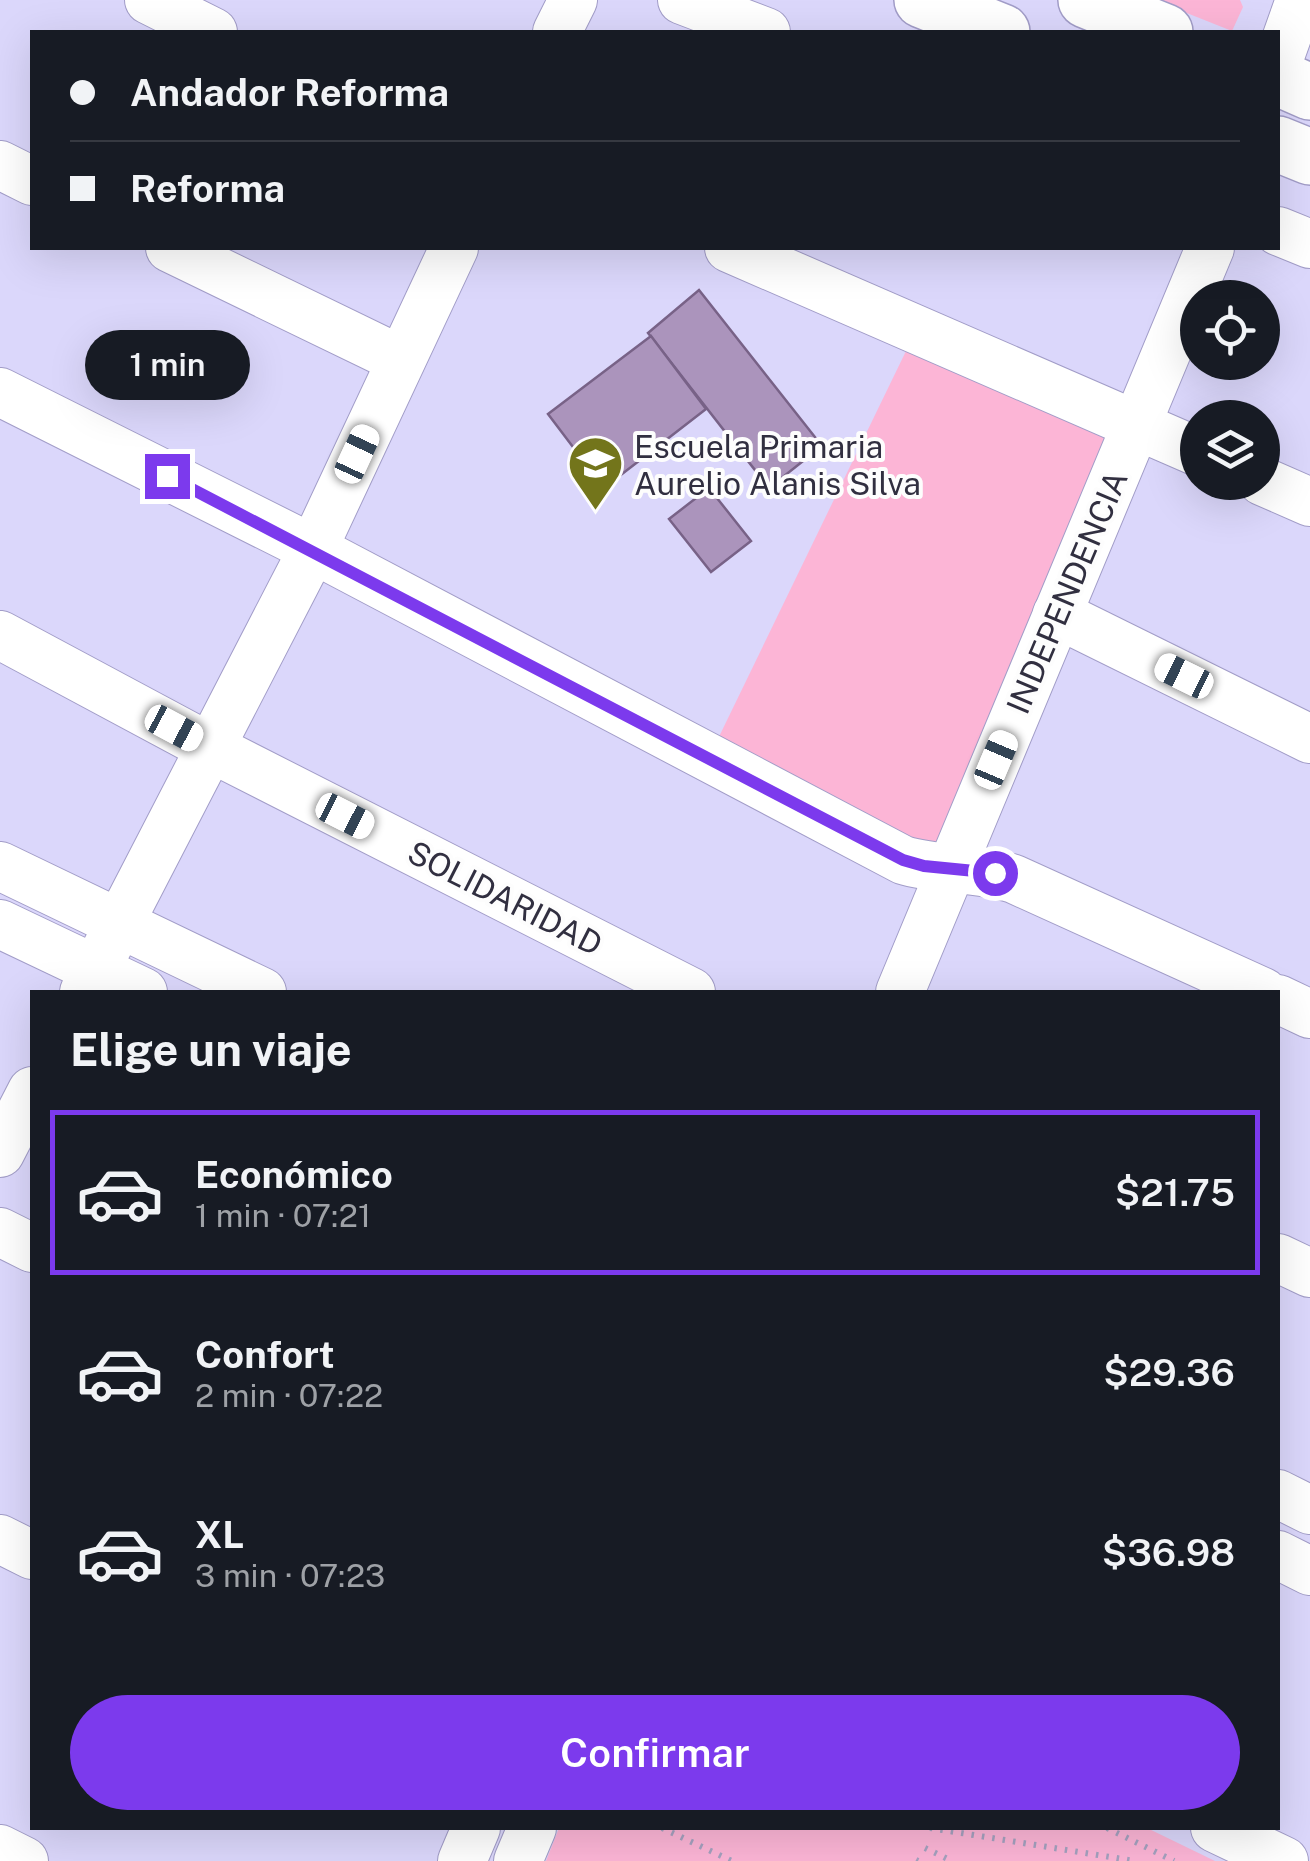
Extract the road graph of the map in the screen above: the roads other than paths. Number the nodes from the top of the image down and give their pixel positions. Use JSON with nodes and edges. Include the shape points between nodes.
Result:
{"nodes":[{"id":1,"x":149,"y":0,"type":"edge"},
{"id":2,"x":573,"y":0,"type":"edge"},
{"id":3,"x":682,"y":0,"type":"edge"},
{"id":4,"x":922,"y":0,"type":"edge"},
{"id":5,"x":1086,"y":0,"type":"edge"},
{"id":6,"x":1300,"y":0,"type":"edge"},
{"id":7,"x":209,"y":30,"type":"edge"},
{"id":8,"x":558,"y":30,"type":"edge"},
{"id":9,"x":761,"y":30,"type":"edge"},
{"id":10,"x":997,"y":30,"type":"edge"},
{"id":11,"x":1161,"y":30,"type":"edge"},
{"id":12,"x":1280,"y":56,"type":"edge"},
{"id":13,"x":1280,"y":79,"type":"edge"},
{"id":14,"x":1310,"y":92,"type":"edge"},
{"id":15,"x":1280,"y":145,"type":"edge"},
{"id":16,"x":1310,"y":157,"type":"edge"},
{"id":17,"x":0,"y":165,"type":"edge"},
{"id":18,"x":30,"y":179,"type":"edge"},
{"id":19,"x":1280,"y":232,"type":"edge"},
{"id":20,"x":1310,"y":244,"type":"edge"},
{"id":21,"x":174,"y":250,"type":"edge"},
{"id":22,"x":453,"y":250,"type":"edge"},
{"id":23,"x":734,"y":250,"type":"edge"},
{"id":24,"x":1209,"y":250,"type":"edge"},
{"id":25,"x":401,"y":360,"type":"junction"},
{"id":26,"x":0,"y":392,"type":"edge"},
{"id":27,"x":1139,"y":426,"type":"junction"},
{"id":28,"x":1180,"y":444,"type":"edge"},
{"id":29,"x":1280,"y":489,"type":"edge"},
{"id":30,"x":1310,"y":502,"type":"edge"},
{"id":31,"x":312,"y":549,"type":"junction"},
{"id":32,"x":1057,"y":614,"type":"junction"},
{"id":33,"x":0,"y":635,"type":"edge"},
{"id":34,"x":1310,"y":739,"type":"edge"},
{"id":35,"x":209,"y":747,"type":"junction"},
{"id":36,"x":0,"y":866,"type":"edge"},
{"id":37,"x":950,"y":868,"type":"junction"},
{"id":38,"x":120,"y":922,"type":"junction"},
{"id":39,"x":0,"y":924,"type":"edge"},
{"id":40,"x":90,"y":981,"type":"edge"},
{"id":41,"x":133,"y":990,"type":"edge"},
{"id":42,"x":258,"y":990,"type":"edge"},
{"id":43,"x":687,"y":990,"type":"edge"},
{"id":44,"x":901,"y":990,"type":"edge"},
{"id":45,"x":1259,"y":990,"type":"edge"},
{"id":46,"x":1280,"y":1000,"type":"edge"},
{"id":47,"x":1310,"y":1014,"type":"edge"},
{"id":48,"x":30,"y":1095,"type":"edge"},
{"id":49,"x":0,"y":1153,"type":"edge"},
{"id":50,"x":0,"y":1232,"type":"edge"},
{"id":51,"x":30,"y":1247,"type":"edge"},
{"id":52,"x":1280,"y":1259,"type":"edge"},
{"id":53,"x":1310,"y":1274,"type":"edge"},
{"id":54,"x":1280,"y":1495,"type":"edge"},
{"id":55,"x":1310,"y":1510,"type":"edge"},
{"id":56,"x":0,"y":1539,"type":"edge"},
{"id":57,"x":30,"y":1554,"type":"edge"},
{"id":58,"x":1280,"y":1556,"type":"edge"},
{"id":59,"x":1310,"y":1571,"type":"edge"},
{"id":60,"x":475,"y":1830,"type":"edge"},
{"id":61,"x":531,"y":1830,"type":"edge"},
{"id":62,"x":1220,"y":1830,"type":"edge"},
{"id":63,"x":0,"y":1849,"type":"edge"},
{"id":64,"x":24,"y":1861,"type":"edge"},
{"id":65,"x":462,"y":1861,"type":"edge"},
{"id":66,"x":518,"y":1861,"type":"edge"},
{"id":67,"x":1284,"y":1861,"type":"edge"}],
"edges":[{"from":1,"to":7,"type":"street"},
{"from":2,"to":8,"type":"street"},
{"from":3,"to":9,"type":"street"},
{"from":4,"to":10,"type":"main road"},
{"from":5,"to":11,"type":"main road"},
{"from":6,"to":12,"type":"street"},
{"from":13,"to":14,"type":"main road"},
{"from":15,"to":16,"type":"main road"},
{"from":17,"to":18,"type":"street"},
{"from":19,"to":20,"type":"street"},
{"from":21,"to":25,"type":"street"},
{"from":22,"to":25,"type":"street"},
{"from":23,"to":27,"type":"street"},
{"from":24,"to":27,"type":"street","name":"INDEPENDENCIA"},
{"from":25,"to":31,"type":"street"},
{"from":26,"to":31,"type":"street"},
{"from":27,"to":28,"type":"street"},
{"from":27,"to":32,"type":"street","name":"INDEPENDENCIA"},
{"from":29,"to":30,"type":"street"},
{"from":31,"to":35,"type":"street"},
{"from":31,"to":37,"type":"street","via":[[903,860]]},
{"from":32,"to":34,"type":"street"},
{"from":32,"to":37,"type":"street","name":"INDEPENDENCIA"},
{"from":33,"to":35,"type":"street","name":"SOLIDARIDAD"},
{"from":35,"to":38,"type":"street"},
{"from":35,"to":43,"type":"street","name":"SOLIDARIDAD"},
{"from":36,"to":38,"type":"street"},
{"from":37,"to":44,"type":"street","name":"INDEPENDENCIA"},
{"from":37,"to":45,"type":"street","via":[[1014,879]]},
{"from":38,"to":40,"type":"street"},
{"from":38,"to":42,"type":"street"},
{"from":39,"to":40,"type":"street"},
{"from":40,"to":41,"type":"street"},
{"from":46,"to":47,"type":"street"},
{"from":48,"to":49,"type":"street"},
{"from":50,"to":51,"type":"street"},
{"from":52,"to":53,"type":"street"},
{"from":54,"to":55,"type":"street"},
{"from":56,"to":57,"type":"street"},
{"from":58,"to":59,"type":"street"},
{"from":60,"to":65,"type":"street"},
{"from":61,"to":66,"type":"street"},
{"from":62,"to":67,"type":"street"},
{"from":63,"to":64,"type":"street"}]}
